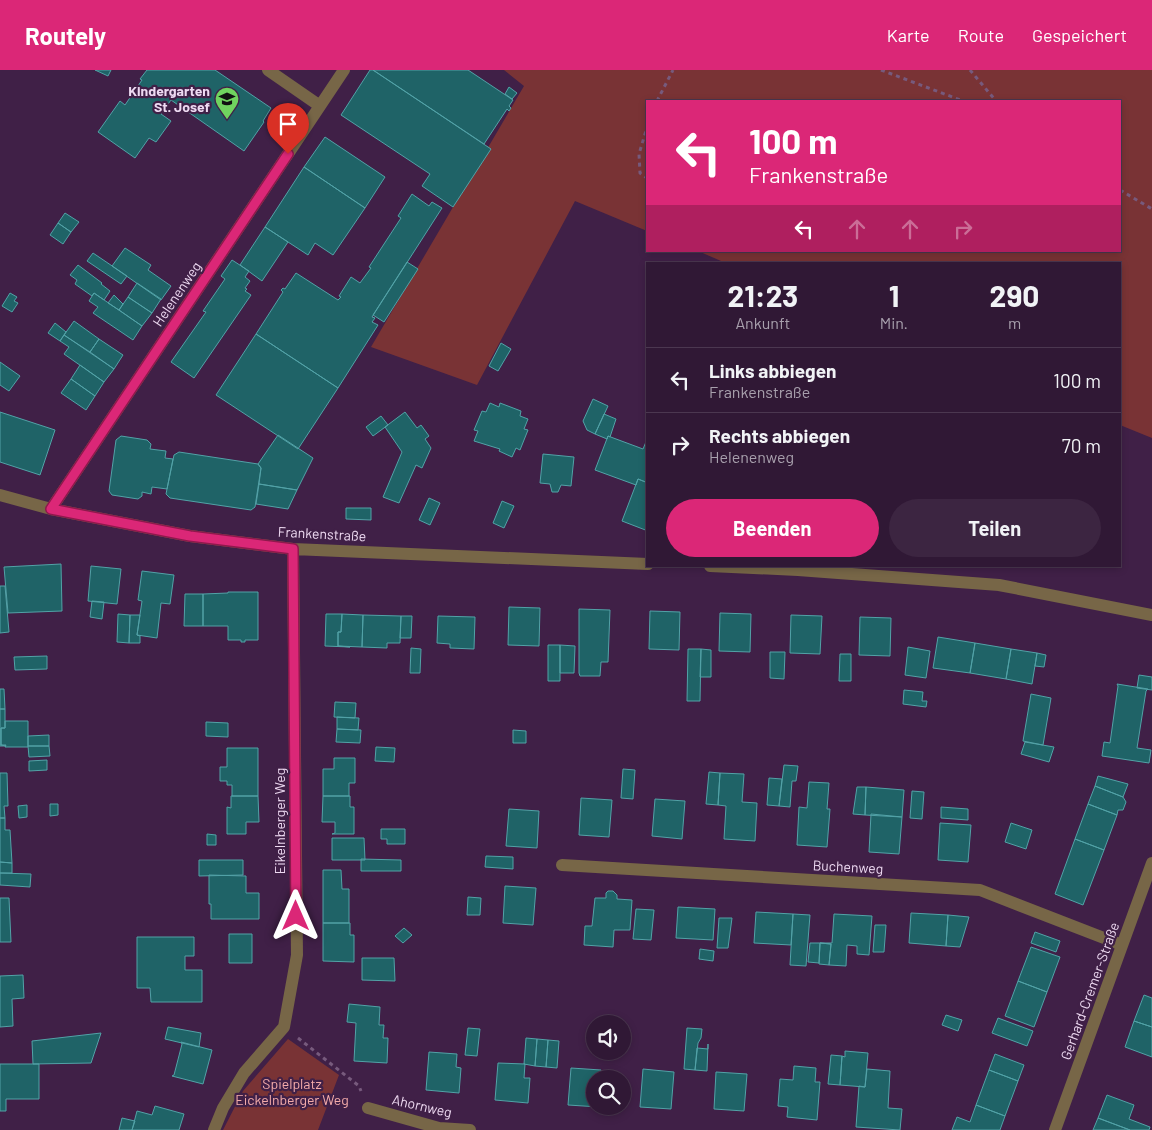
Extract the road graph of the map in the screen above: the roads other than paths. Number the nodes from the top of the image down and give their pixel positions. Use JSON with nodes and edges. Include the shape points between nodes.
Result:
{"nodes":[{"id":1,"x":268,"y":70,"type":"edge"},
{"id":2,"x":344,"y":70,"type":"edge"},
{"id":3,"x":320,"y":106,"type":"junction"},
{"id":4,"x":0,"y":495,"type":"edge"},
{"id":5,"x":51,"y":509,"type":"junction"},
{"id":6,"x":293,"y":549,"type":"junction"},
{"id":7,"x":646,"y":564,"type":"edge"},
{"id":8,"x":732,"y":567,"type":"edge"},
{"id":9,"x":1152,"y":615,"type":"edge"},
{"id":10,"x":1152,"y":863,"type":"edge"},
{"id":11,"x":562,"y":865,"type":"dead end"},
{"id":12,"x":1122,"y":944,"type":"junction"},
{"id":13,"x":368,"y":1108,"type":"road end"},
{"id":14,"x":214,"y":1130,"type":"edge"},
{"id":15,"x":470,"y":1130,"type":"edge"},
{"id":16,"x":1056,"y":1130,"type":"edge"}],
"edges":[{"from":1,"to":3,"type":"street"},
{"from":2,"to":3,"type":"street","name":"Helenenweg"},
{"from":3,"to":5,"type":"street","name":"Helenenweg"},
{"from":4,"to":5,"type":"street","name":"Frankenstraße"},
{"from":5,"to":6,"type":"street","name":"Frankenstraße","via":[[190,536]]},
{"from":6,"to":7,"type":"street","name":"Frankenstraße"},
{"from":6,"to":14,"type":"street","name":"Eikelnberger Weg","via":[[297,955],[284,1027],[244,1073]]},
{"from":8,"to":9,"type":"street","via":[[999,585]]},
{"from":10,"to":12,"type":"street","name":"Gerhard-Cremer-Straße"},
{"from":11,"to":12,"type":"street","name":"Buchenweg","via":[[980,890]]},
{"from":12,"to":16,"type":"street","name":"Gerhard-Cremer-Straße"},
{"from":13,"to":15,"type":"street","name":"Ahornweg","via":[[439,1128]]}]}
